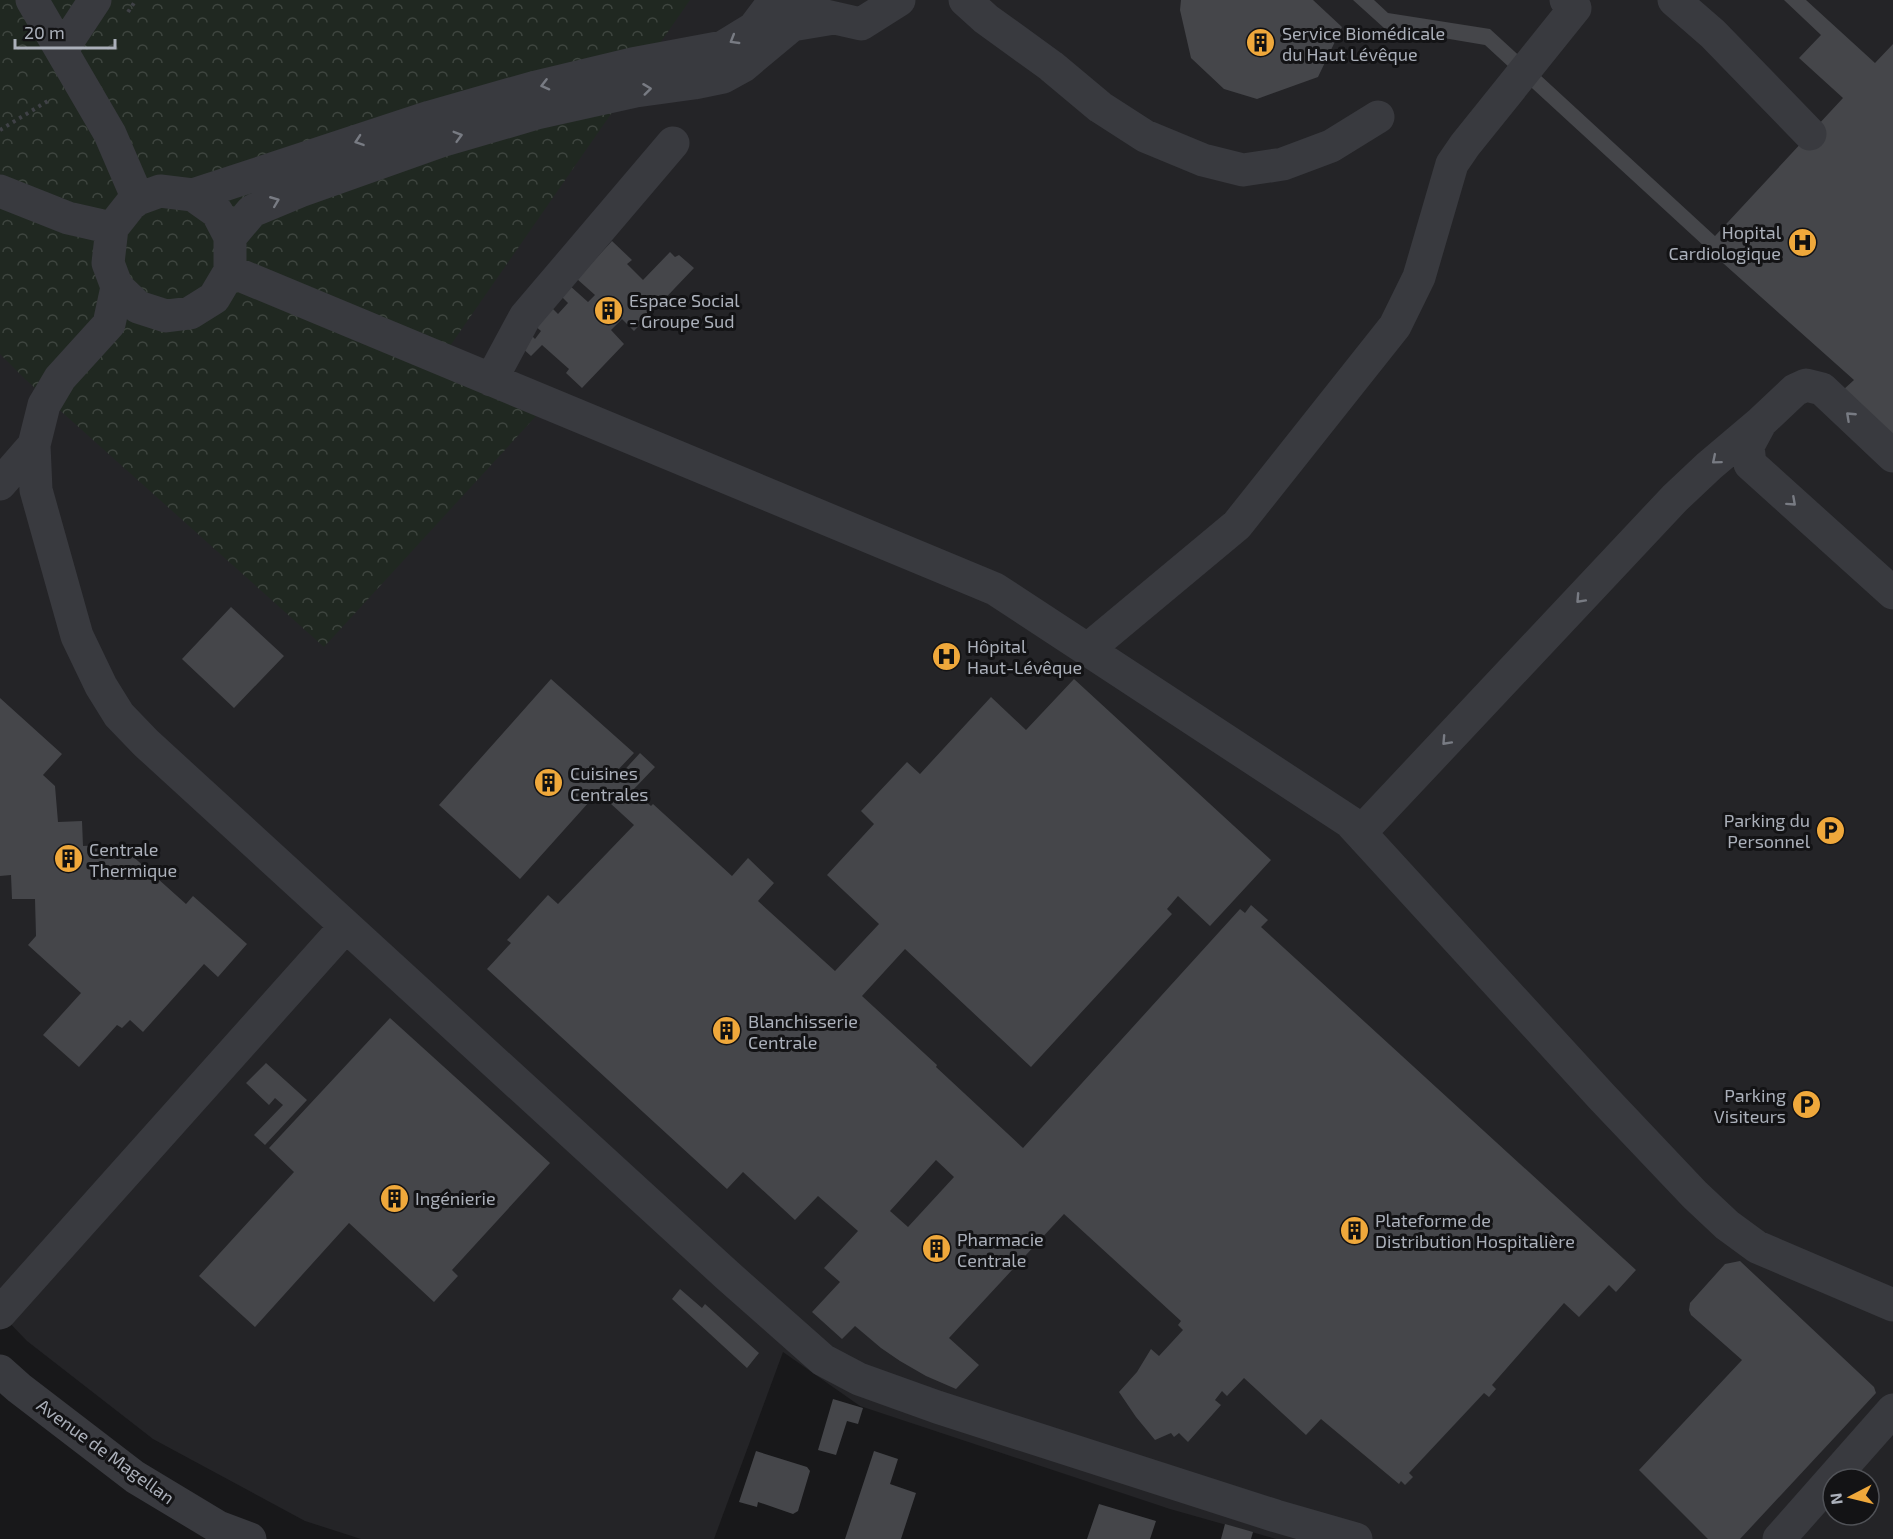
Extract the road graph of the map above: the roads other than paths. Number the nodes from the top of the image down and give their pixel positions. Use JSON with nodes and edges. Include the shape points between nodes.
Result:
{"nodes":[{"id":1,"x":32,"y":0,"type":"edge"},
{"id":2,"x":95,"y":0,"type":"edge"},
{"id":3,"x":775,"y":0,"type":"edge"},
{"id":4,"x":800,"y":0,"type":"edge"},
{"id":5,"x":899,"y":0,"type":"edge"},
{"id":6,"x":965,"y":0,"type":"edge"},
{"id":7,"x":1674,"y":0,"type":"edge"},
{"id":8,"x":1580,"y":3,"type":"edge"},
{"id":9,"x":834,"y":18,"type":"junction"},
{"id":10,"x":62,"y":50,"type":"junction"},
{"id":11,"x":1378,"y":117,"type":"dead end"},
{"id":12,"x":1810,"y":134,"type":"dead end"},
{"id":13,"x":673,"y":143,"type":"dead end"},
{"id":14,"x":0,"y":191,"type":"edge"},
{"id":15,"x":193,"y":195,"type":"junction"},
{"id":16,"x":138,"y":199,"type":"junction"},
{"id":17,"x":112,"y":228,"type":"junction"},
{"id":18,"x":230,"y":237,"type":"junction"},
{"id":19,"x":230,"y":272,"type":"junction"},
{"id":20,"x":117,"y":287,"type":"junction"},
{"id":21,"x":490,"y":380,"type":"junction"},
{"id":22,"x":1761,"y":423,"type":"junction"},
{"id":23,"x":34,"y":445,"type":"junction"},
{"id":24,"x":1893,"y":456,"type":"edge"},
{"id":25,"x":0,"y":484,"type":"edge"},
{"id":26,"x":1893,"y":593,"type":"edge"},
{"id":27,"x":1087,"y":650,"type":"junction"},
{"id":28,"x":1360,"y":833,"type":"junction"},
{"id":29,"x":346,"y":926,"type":"junction"},
{"id":30,"x":1893,"y":1305,"type":"edge"},
{"id":31,"x":0,"y":1313,"type":"edge"},
{"id":32,"x":0,"y":1371,"type":"edge"},
{"id":33,"x":1893,"y":1410,"type":"edge"},
{"id":34,"x":250,"y":1539,"type":"edge"},
{"id":35,"x":1356,"y":1539,"type":"edge"},
{"id":36,"x":1779,"y":1539,"type":"edge"}],
"edges":[{"from":1,"to":10,"type":"street"},
{"from":2,"to":10,"type":"street"},
{"from":3,"to":15,"type":"street","one_way":true,"via":[[754,28],[723,47],[532,88],[430,117]]},
{"from":4,"to":9,"type":"street","via":[[808,12]]},
{"from":5,"to":9,"type":"street","via":[[861,24]]},
{"from":6,"to":11,"type":"street","via":[[1100,107],[1145,136],[1203,160],[1243,170],[1283,164],[1331,146]]},
{"from":7,"to":12,"type":"street","via":[[1713,34]]},
{"from":8,"to":27,"type":"street","via":[[1452,164],[1419,276],[1395,326],[1237,525]]},
{"from":18,"to":9,"type":"street","one_way":true,"via":[[252,211],[300,191],[441,141],[537,113],[723,77],[743,66],[792,25]]},
{"from":10,"to":16,"type":"street","via":[[110,134]]},
{"from":13,"to":21,"type":"street","via":[[525,317]]},
{"from":14,"to":17,"type":"street","via":[[68,218]]},
{"from":15,"to":16,"type":"street","via":[[160,191]]},
{"from":15,"to":18,"type":"street","via":[[216,212]]},
{"from":16,"to":17,"type":"street"},
{"from":17,"to":20,"type":"street","via":[[108,263]]},
{"from":18,"to":19,"type":"street"},
{"from":19,"to":20,"type":"street","via":[[214,298],[190,313],[166,316],[138,308]]},
{"from":19,"to":21,"type":"street"},
{"from":20,"to":23,"type":"street","via":[[110,324],[60,378],[44,405]]},
{"from":21,"to":27,"type":"street","via":[[995,590]]},
{"from":24,"to":22,"type":"street","one_way":true,"via":[[1822,389],[1806,386],[1795,390]]},
{"from":22,"to":26,"type":"street","one_way":true,"via":[[1748,446],[1750,464]]},
{"from":22,"to":28,"type":"street","one_way":true,"via":[[1675,498]]},
{"from":23,"to":25,"type":"street"},
{"from":23,"to":29,"type":"street","via":[[36,490],[77,636],[119,715]]},
{"from":27,"to":28,"type":"street","via":[[1350,822]]},
{"from":28,"to":30,"type":"street","via":[[1602,1097],[1727,1225],[1757,1247]]},
{"from":29,"to":31,"type":"street"},
{"from":29,"to":35,"type":"street","via":[[823,1360],[859,1379],[937,1407]]},
{"from":32,"to":34,"type":"street","name":"Avenue de Magellan","via":[[135,1477],[218,1527]]},
{"from":33,"to":36,"type":"street"}]}
